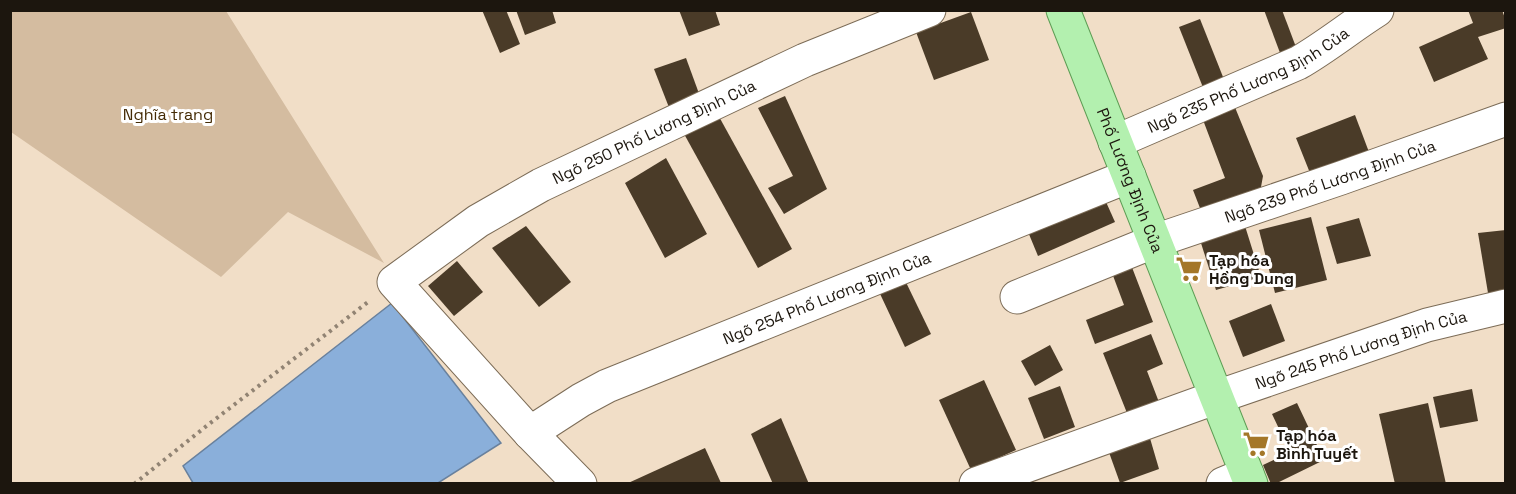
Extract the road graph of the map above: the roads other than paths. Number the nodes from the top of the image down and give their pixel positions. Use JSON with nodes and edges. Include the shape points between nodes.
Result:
{"nodes":[{"id":1,"x":929,"y":10,"type":"edge"},
{"id":2,"x":1063,"y":10,"type":"edge"},
{"id":3,"x":1377,"y":10,"type":"edge"},
{"id":4,"x":1506,"y":119,"type":"edge"},
{"id":5,"x":1115,"y":142,"type":"junction"},
{"id":6,"x":1129,"y":176,"type":"junction"},
{"id":7,"x":1155,"y":241,"type":"junction"},
{"id":8,"x":1017,"y":297,"type":"dead end"},
{"id":9,"x":1506,"y":306,"type":"edge"},
{"id":10,"x":1217,"y":397,"type":"junction"},
{"id":11,"x":530,"y":433,"type":"junction"},
{"id":12,"x":1240,"y":480,"type":"edge"},
{"id":13,"x":580,"y":483,"type":"edge"},
{"id":14,"x":976,"y":483,"type":"edge"}],
"edges":[{"from":1,"to":11,"type":"street","name":"Ngõ 250 Phố Lương Định Của","via":[[805,60],[541,185],[478,221],[394,282]]},
{"from":2,"to":5,"type":"main road","name":"Phố Lương Định Của"},
{"from":3,"to":5,"type":"street","name":"Ngõ 235 Phố Lương Định Của","via":[[1298,63]]},
{"from":4,"to":7,"type":"street","name":"Ngõ 239 Phố Lương Định Của"},
{"from":5,"to":6,"type":"main road","name":"Phố Lương Định Của"},
{"from":6,"to":7,"type":"main road","name":"Phố Lương Định Của"},
{"from":6,"to":11,"type":"street","name":"Ngõ 254 Phố Lương Định Của","via":[[607,386]]},
{"from":7,"to":8,"type":"street","name":"Ngõ 239 Phố Lương Định Của"},
{"from":7,"to":10,"type":"main road","name":"Phố Lương Định Của"},
{"from":9,"to":10,"type":"street","name":"Ngõ 245 Phố Lương Định Của","via":[[1427,325]]},
{"from":10,"to":12,"type":"main road","name":"Phố Lương Định Của"},
{"from":10,"to":14,"type":"street","name":"Ngõ 245 Phố Lương Định Của"},
{"from":11,"to":13,"type":"street"}]}
